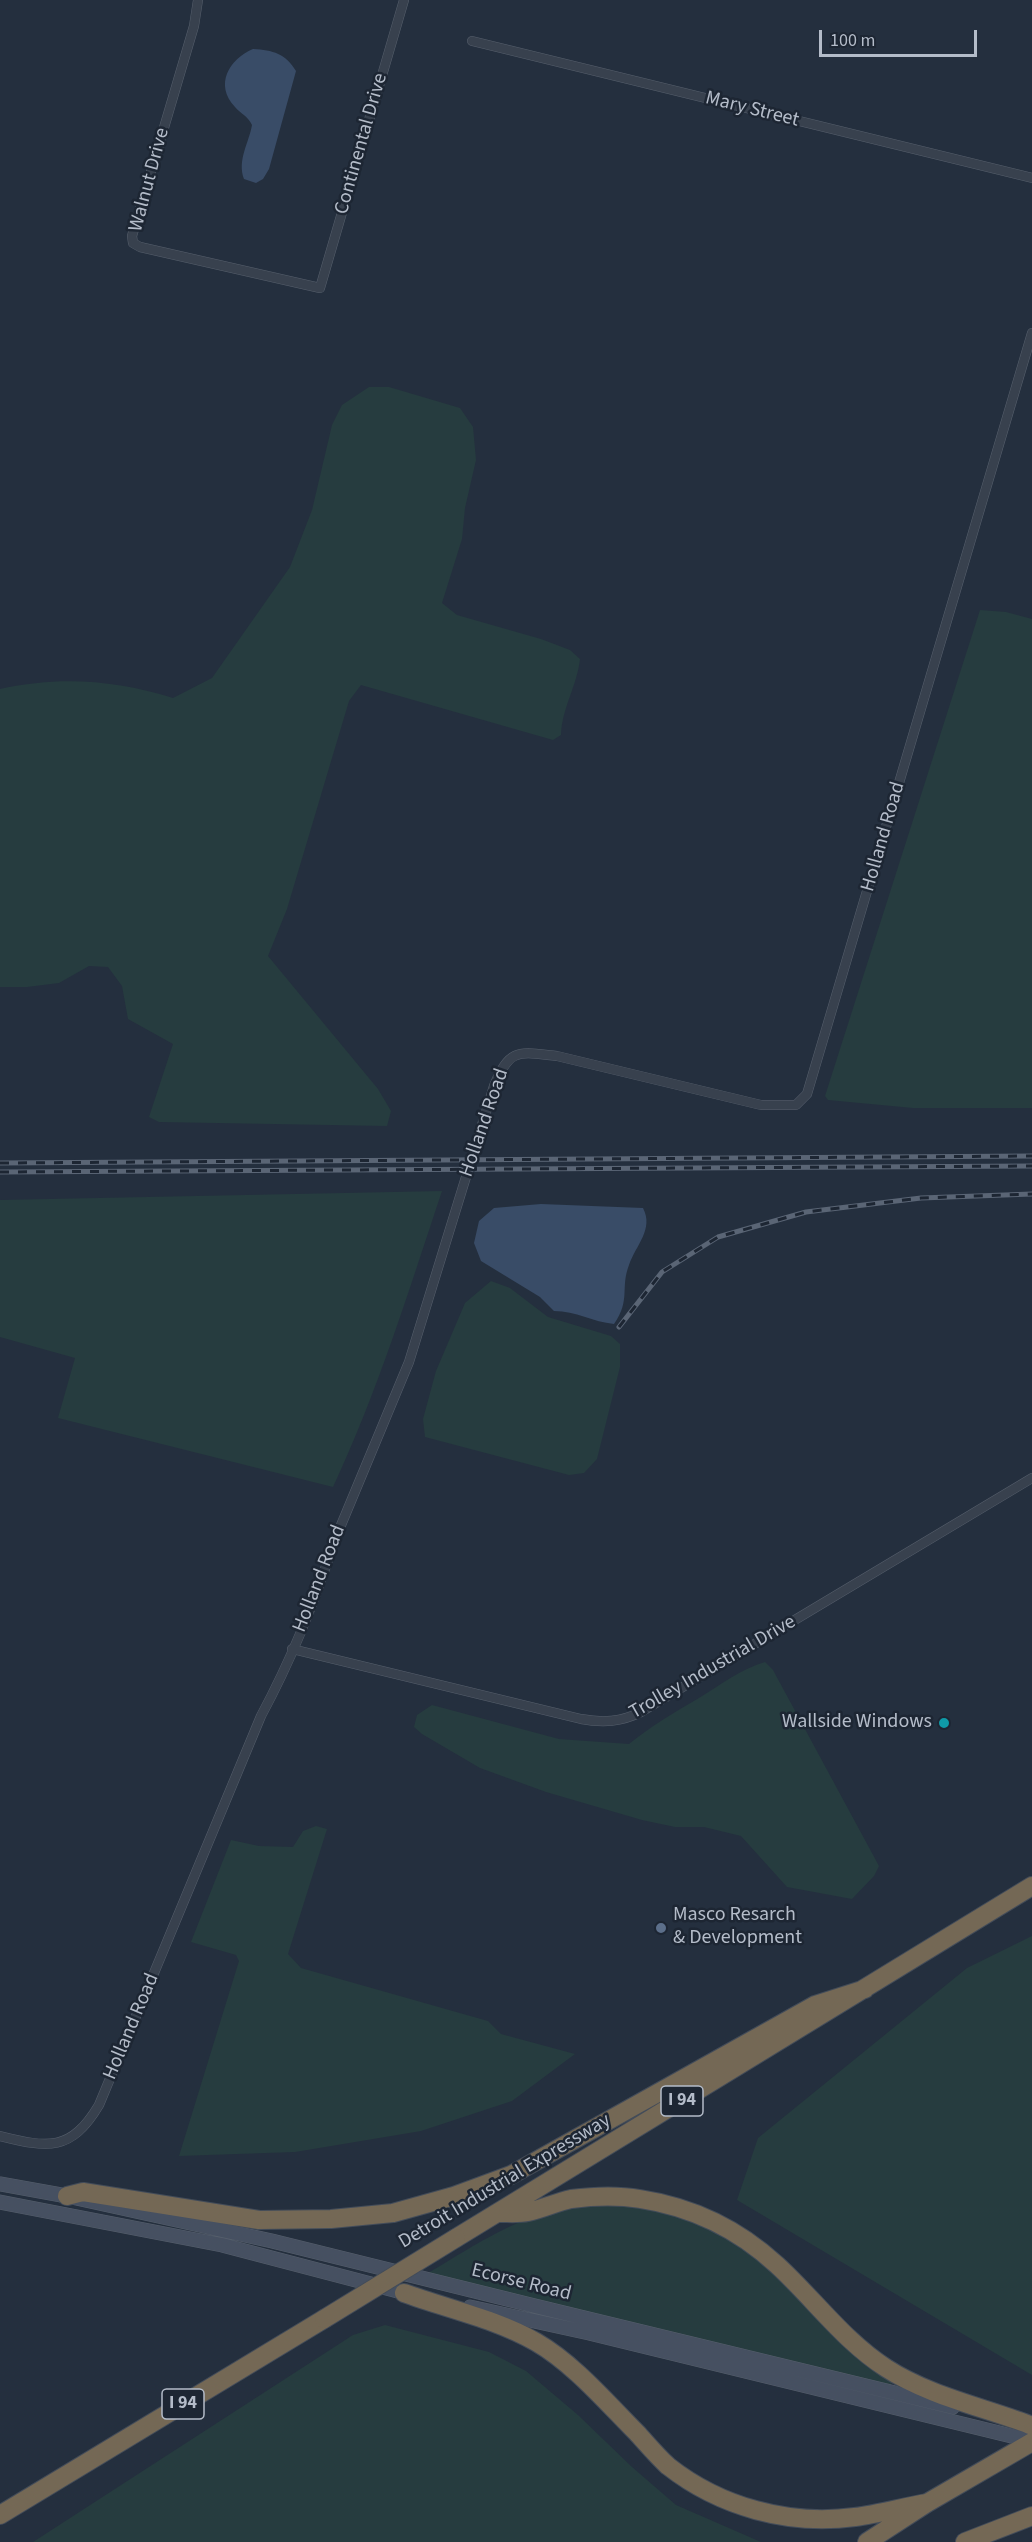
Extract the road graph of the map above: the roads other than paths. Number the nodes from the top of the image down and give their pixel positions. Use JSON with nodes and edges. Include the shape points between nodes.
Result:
{"nodes":[{"id":1,"x":198,"y":0,"type":"edge"},
{"id":2,"x":404,"y":0,"type":"edge"},
{"id":3,"x":472,"y":41,"type":"dead end"},
{"id":4,"x":1032,"y":178,"type":"edge"},
{"id":5,"x":320,"y":288,"type":"joint"},
{"id":6,"x":1032,"y":333,"type":"edge"},
{"id":7,"x":1032,"y":1478,"type":"edge"},
{"id":8,"x":292,"y":1649,"type":"junction"},
{"id":9,"x":1032,"y":1886,"type":"edge"},
{"id":10,"x":865,"y":1989,"type":"junction"},
{"id":11,"x":0,"y":2136,"type":"edge"},
{"id":12,"x":0,"y":2184,"type":"edge"},
{"id":13,"x":67,"y":2196,"type":"junction"},
{"id":14,"x":0,"y":2202,"type":"edge"},
{"id":15,"x":498,"y":2213,"type":"junction"},
{"id":16,"x":404,"y":2293,"type":"junction"},
{"id":17,"x":1032,"y":2433,"type":"edge"},
{"id":18,"x":927,"y":2503,"type":"junction"},
{"id":19,"x":0,"y":2515,"type":"edge"},
{"id":20,"x":1032,"y":2516,"type":"edge"},
{"id":21,"x":867,"y":2542,"type":"edge"},
{"id":22,"x":964,"y":2542,"type":"edge"}],
"edges":[{"from":1,"to":5,"type":"street","name":"Walnut Drive","via":[[194,26],[132,236],[134,243]]},
{"from":2,"to":5,"type":"street","name":"Continental Drive"},
{"from":3,"to":4,"type":"street","name":"Mary Street"},
{"from":6,"to":8,"type":"street","name":"Holland Road","via":[[807,1094],[796,1105],[761,1105],[557,1056],[515,1054],[506,1060],[494,1086],[409,1362]]},
{"from":7,"to":8,"type":"street","name":"Trolley Industrial Drive","via":[[641,1712],[621,1720],[581,1719]]},
{"from":8,"to":11,"type":"street","name":"Holland Road","via":[[99,2105],[84,2129],[60,2142],[32,2144]]},
{"from":9,"to":10,"type":"highway","name":"Detroit Industrial Expressway","number":"I 94"},
{"from":10,"to":13,"type":"highway","via":[[815,2005],[511,2175],[393,2213],[259,2220],[83,2192]]},
{"from":10,"to":15,"type":"highway","name":"Detroit Industrial Expressway","number":"I 94"},
{"from":12,"to":13,"type":"main road","name":"Ecorse Road"},
{"from":13,"to":17,"type":"main road","name":"Ecorse Road","via":[[272,2241]]},
{"from":14,"to":16,"type":"main road","name":"Ecorse Road","via":[[222,2245]]},
{"from":15,"to":17,"type":"highway","via":[[525,2213],[569,2200],[602,2196],[638,2198],[701,2215],[754,2246],[861,2350],[887,2369],[913,2384]]},
{"from":15,"to":19,"type":"highway","name":"Detroit Industrial Expressway","number":"I 94","bridge":true},
{"from":16,"to":17,"type":"main road","name":"Ecorse Road"},
{"from":16,"to":18,"type":"highway","via":[[536,2343],[595,2390],[667,2465],[720,2498],[791,2518],[823,2520]]},
{"from":17,"to":18,"type":"highway","via":[[991,2467]]},
{"from":18,"to":21,"type":"highway"},
{"from":20,"to":22,"type":"highway"}]}
